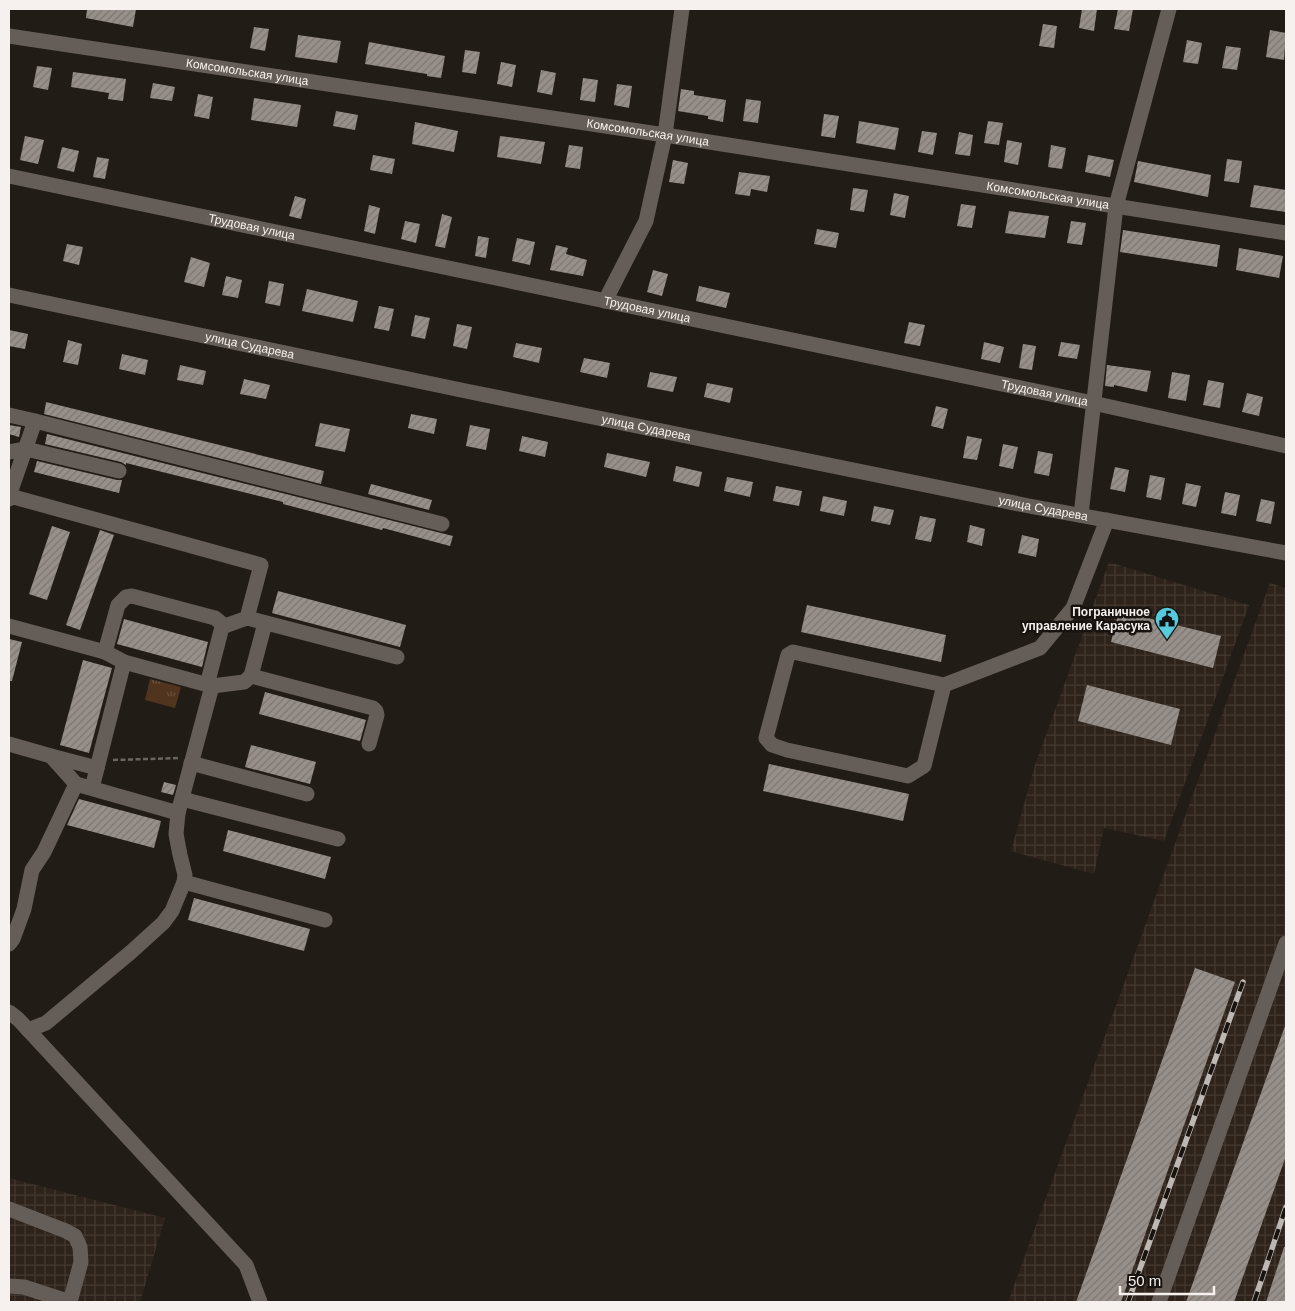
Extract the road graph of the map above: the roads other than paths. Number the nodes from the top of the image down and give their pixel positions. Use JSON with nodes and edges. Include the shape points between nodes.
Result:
{"nodes":[{"id":1,"x":682,"y":9,"type":"edge"},
{"id":2,"x":1168,"y":9,"type":"edge"},
{"id":3,"x":9,"y":36,"type":"edge"},
{"id":4,"x":665,"y":135,"type":"junction"},
{"id":5,"x":9,"y":176,"type":"edge"},
{"id":6,"x":1116,"y":206,"type":"junction"},
{"id":7,"x":1286,"y":233,"type":"edge"},
{"id":8,"x":9,"y":295,"type":"edge"},
{"id":9,"x":606,"y":301,"type":"junction"},
{"id":10,"x":1093,"y":403,"type":"junction"},
{"id":11,"x":9,"y":415,"type":"edge"},
{"id":12,"x":35,"y":421,"type":"junction"},
{"id":13,"x":1286,"y":446,"type":"edge"},
{"id":14,"x":26,"y":449,"type":"junction"},
{"id":15,"x":9,"y":452,"type":"edge"},
{"id":16,"x":119,"y":471,"type":"dead end"},
{"id":17,"x":9,"y":497,"type":"edge"},
{"id":18,"x":1081,"y":515,"type":"junction"},
{"id":19,"x":1107,"y":520,"type":"junction"},
{"id":20,"x":442,"y":524,"type":"dead end"},
{"id":21,"x":1286,"y":553,"type":"edge"},
{"id":22,"x":247,"y":618,"type":"junction"},
{"id":23,"x":265,"y":623,"type":"junction"},
{"id":24,"x":9,"y":626,"type":"edge"},
{"id":25,"x":222,"y":627,"type":"junction"},
{"id":26,"x":105,"y":652,"type":"junction"},
{"id":27,"x":397,"y":657,"type":"dead end"},
{"id":28,"x":124,"y":662,"type":"junction"},
{"id":29,"x":251,"y":676,"type":"junction"},
{"id":30,"x":210,"y":685,"type":"junction"},
{"id":31,"x":944,"y":685,"type":"junction"},
{"id":32,"x":9,"y":744,"type":"edge"},
{"id":33,"x":369,"y":744,"type":"dead end"},
{"id":34,"x":51,"y":756,"type":"junction"},
{"id":35,"x":192,"y":761,"type":"junction"},
{"id":36,"x":98,"y":764,"type":"junction"},
{"id":37,"x":76,"y":784,"type":"junction"},
{"id":38,"x":92,"y":788,"type":"junction"},
{"id":39,"x":307,"y":794,"type":"dead end"},
{"id":40,"x":180,"y":806,"type":"junction"},
{"id":41,"x":338,"y":840,"type":"dead end"},
{"id":42,"x":184,"y":882,"type":"junction"},
{"id":43,"x":325,"y":920,"type":"dead end"},
{"id":44,"x":1286,"y":943,"type":"edge"},
{"id":45,"x":9,"y":944,"type":"edge"},
{"id":46,"x":9,"y":1012,"type":"edge"},
{"id":47,"x":28,"y":1030,"type":"junction"},
{"id":48,"x":9,"y":1209,"type":"edge"},
{"id":49,"x":9,"y":1286,"type":"edge"},
{"id":50,"x":260,"y":1302,"type":"edge"},
{"id":51,"x":1159,"y":1302,"type":"edge"}],
"edges":[{"from":1,"to":4,"type":"street"},
{"from":2,"to":6,"type":"street"},
{"from":3,"to":4,"type":"street","name":"Комсомольская улица"},
{"from":4,"to":6,"type":"street","name":"Комсомольская улица"},
{"from":4,"to":9,"type":"street","via":[[646,221]]},
{"from":5,"to":9,"type":"street","name":"Трудовая улица"},
{"from":6,"to":7,"type":"street","name":"Комсомольская улица"},
{"from":6,"to":10,"type":"street"},
{"from":8,"to":18,"type":"street","name":"улица Сударева"},
{"from":9,"to":10,"type":"street","name":"Трудовая улица"},
{"from":10,"to":13,"type":"street","name":"Трудовая улица"},
{"from":10,"to":18,"type":"street"},
{"from":11,"to":12,"type":"street"},
{"from":12,"to":14,"type":"street"},
{"from":12,"to":20,"type":"street"},
{"from":14,"to":15,"type":"street"},
{"from":14,"to":16,"type":"street"},
{"from":14,"to":17,"type":"street"},
{"from":17,"to":22,"type":"street","via":[[261,565]]},
{"from":18,"to":19,"type":"street","name":"улица Сударева"},
{"from":19,"to":21,"type":"street","name":"улица Сударева"},
{"from":19,"to":31,"type":"street","via":[[1073,608],[1040,648]]},
{"from":22,"to":23,"type":"street"},
{"from":22,"to":25,"type":"street"},
{"from":23,"to":27,"type":"street"},
{"from":23,"to":29,"type":"street"},
{"from":24,"to":26,"type":"street"},
{"from":25,"to":26,"type":"street","via":[[215,618],[126,596],[118,605]]},
{"from":25,"to":30,"type":"street"},
{"from":26,"to":28,"type":"street"},
{"from":28,"to":30,"type":"street"},
{"from":28,"to":36,"type":"street"},
{"from":29,"to":30,"type":"street","via":[[244,682]]},
{"from":29,"to":33,"type":"street","via":[[373,708],[377,716]]},
{"from":30,"to":35,"type":"street"},
{"from":31,"to":31,"type":"street","via":[[793,652],[788,655],[766,738],[772,745],[787,750],[908,776],[924,766]]},
{"from":32,"to":34,"type":"street"},
{"from":34,"to":36,"type":"street"},
{"from":34,"to":37,"type":"street"},
{"from":35,"to":39,"type":"street"},
{"from":35,"to":40,"type":"street"},
{"from":36,"to":38,"type":"street"},
{"from":37,"to":38,"type":"street"},
{"from":37,"to":45,"type":"street","via":[[32,870],[24,910]]},
{"from":38,"to":40,"type":"street"},
{"from":40,"to":41,"type":"street"},
{"from":40,"to":42,"type":"street","via":[[176,834],[185,869]]},
{"from":42,"to":43,"type":"street"},
{"from":42,"to":47,"type":"street","via":[[164,923],[46,1023]]},
{"from":44,"to":51,"type":"street"},
{"from":46,"to":47,"type":"street"},
{"from":47,"to":50,"type":"street","via":[[246,1265]]},
{"from":48,"to":49,"type":"street","via":[[75,1236],[81,1262],[70,1302],[24,1287]]}]}
